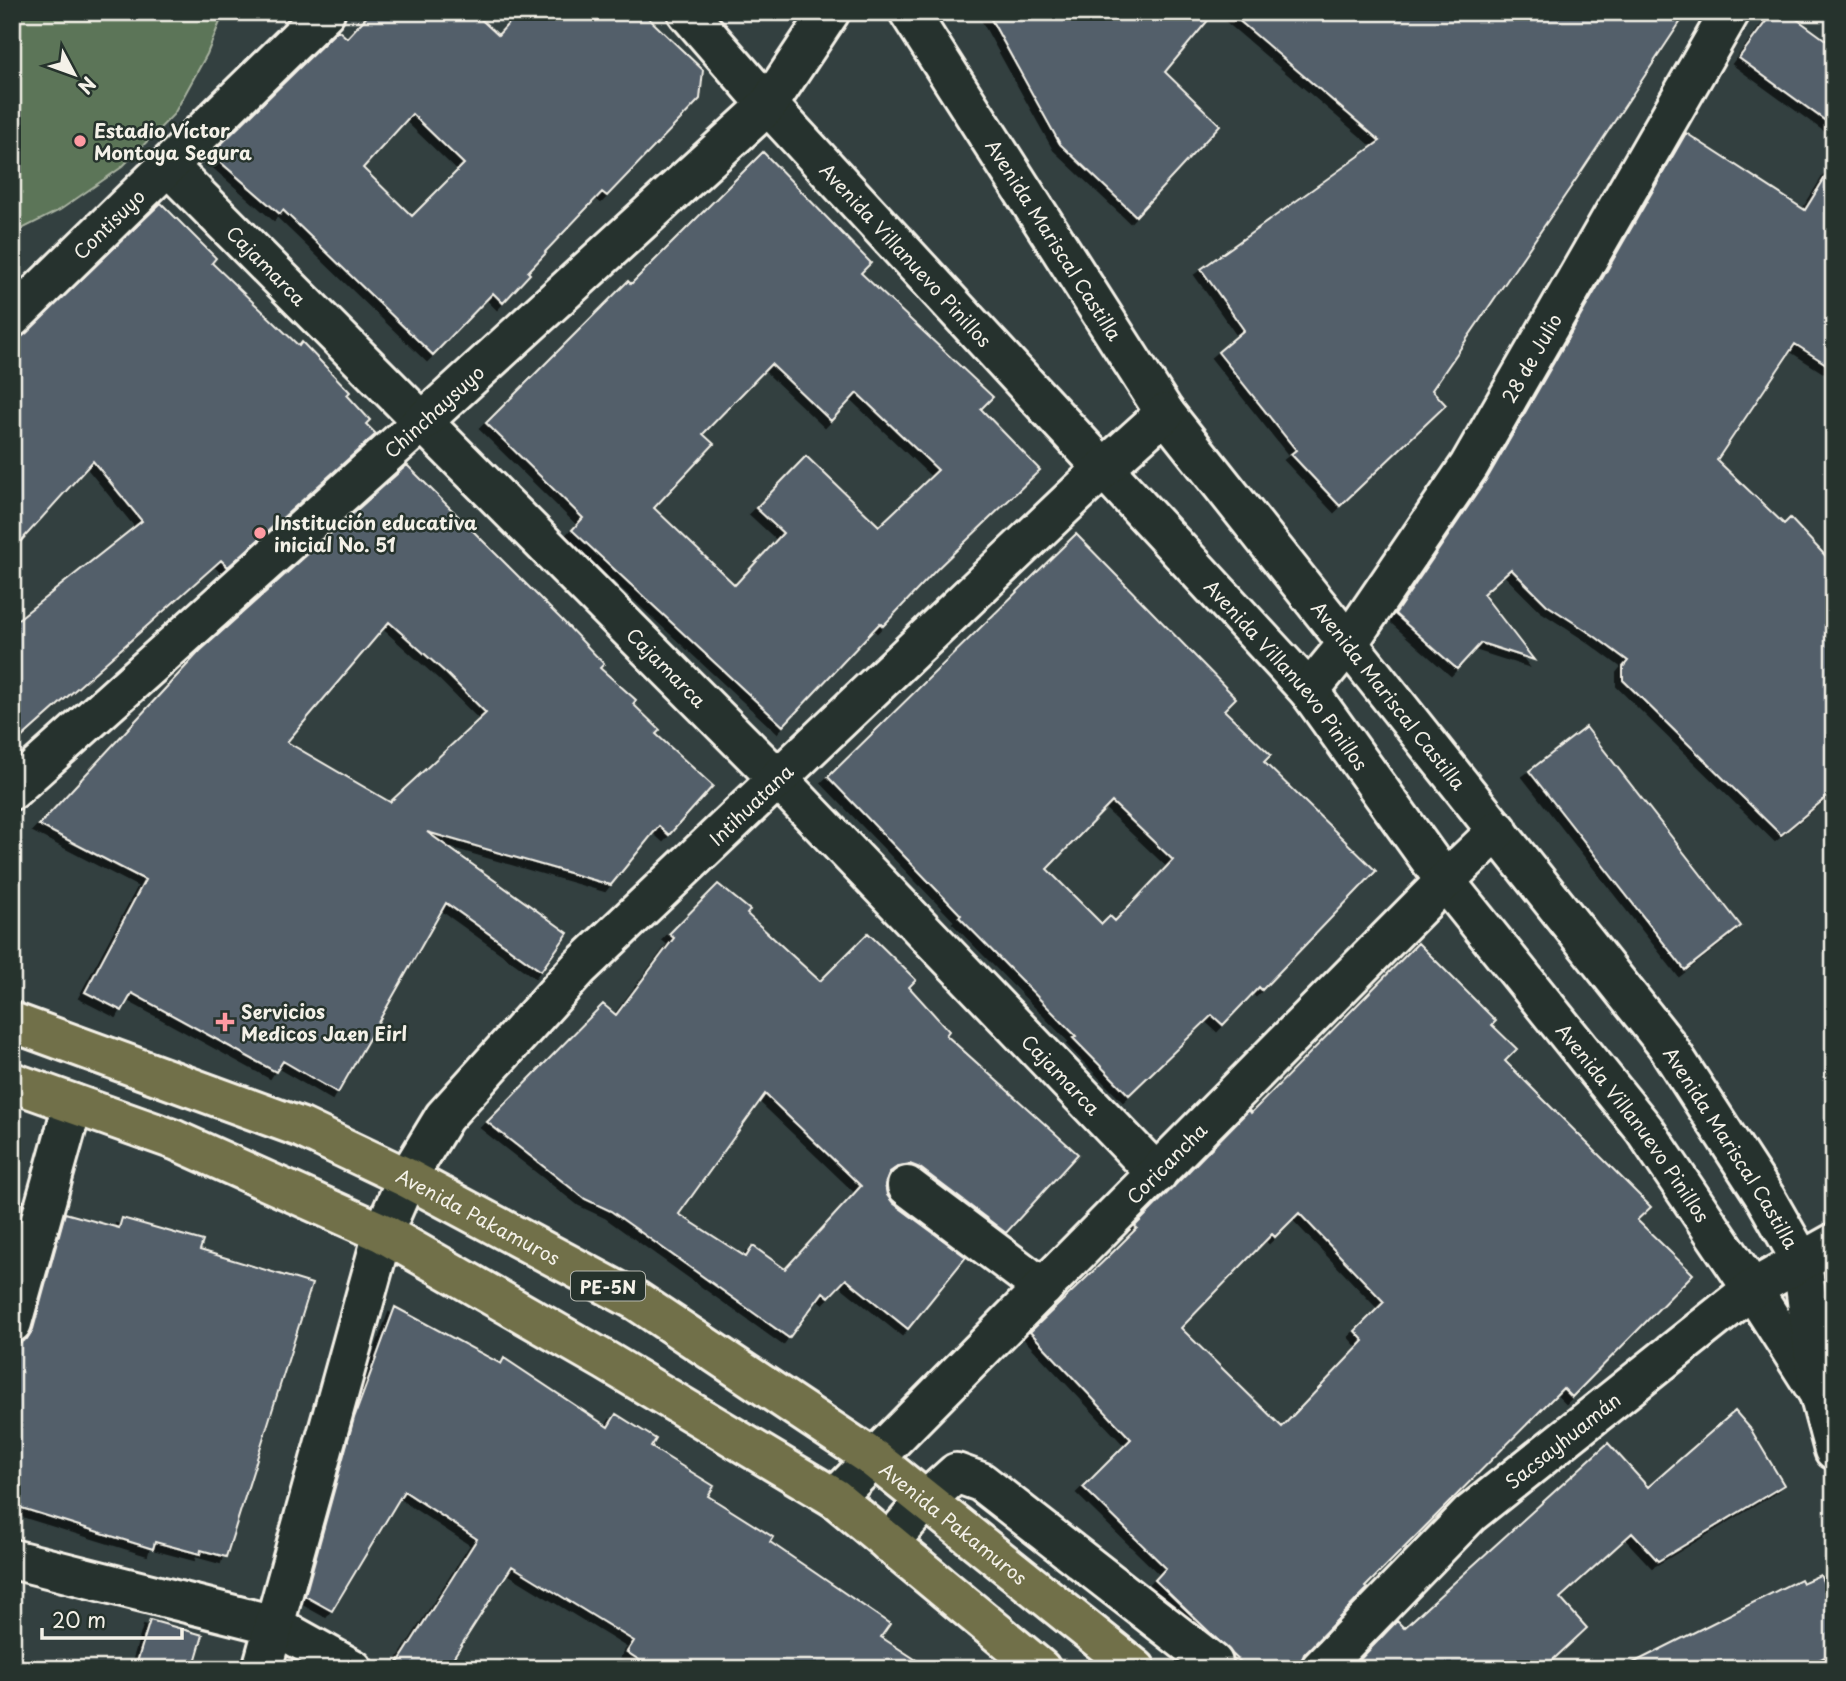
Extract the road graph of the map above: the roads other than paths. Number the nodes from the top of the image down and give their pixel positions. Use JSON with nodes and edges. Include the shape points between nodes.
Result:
{"nodes":[{"id":1,"x":324,"y":12,"type":"edge"},
{"id":2,"x":687,"y":12,"type":"edge"},
{"id":3,"x":830,"y":12,"type":"edge"},
{"id":4,"x":909,"y":12,"type":"edge"},
{"id":5,"x":1730,"y":12,"type":"edge"},
{"id":6,"x":768,"y":105,"type":"junction"},
{"id":7,"x":168,"y":166,"type":"junction"},
{"id":8,"x":12,"y":318,"type":"edge"},
{"id":9,"x":1165,"y":413,"type":"junction"},
{"id":10,"x":422,"y":422,"type":"junction"},
{"id":11,"x":1104,"y":468,"type":"junction"},
{"id":12,"x":1349,"y":642,"type":"junction"},
{"id":13,"x":1309,"y":691,"type":"junction"},
{"id":14,"x":779,"y":779,"type":"junction"},
{"id":15,"x":12,"y":789,"type":"edge"},
{"id":16,"x":1498,"y":830,"type":"junction"},
{"id":17,"x":1445,"y":881,"type":"junction"},
{"id":18,"x":12,"y":1022,"type":"edge"},
{"id":19,"x":12,"y":1082,"type":"edge"},
{"id":20,"x":73,"y":1104,"type":"junction"},
{"id":21,"x":1157,"y":1174,"type":"junction"},
{"id":22,"x":407,"y":1178,"type":"junction"},
{"id":23,"x":907,"y":1186,"type":"dead end"},
{"id":24,"x":383,"y":1233,"type":"junction"},
{"id":25,"x":1834,"y":1243,"type":"edge"},
{"id":26,"x":1802,"y":1262,"type":"junction"},
{"id":27,"x":1043,"y":1288,"type":"junction"},
{"id":28,"x":1752,"y":1289,"type":"junction"},
{"id":29,"x":12,"y":1323,"type":"edge"},
{"id":30,"x":1819,"y":1394,"type":"junction"},
{"id":31,"x":1834,"y":1450,"type":"edge"},
{"id":32,"x":874,"y":1459,"type":"junction"},
{"id":33,"x":835,"y":1498,"type":"junction"},
{"id":34,"x":925,"y":1501,"type":"junction"},
{"id":35,"x":889,"y":1543,"type":"junction"},
{"id":36,"x":12,"y":1559,"type":"edge"},
{"id":37,"x":274,"y":1625,"type":"junction"},
{"id":38,"x":262,"y":1669,"type":"edge"},
{"id":39,"x":353,"y":1669,"type":"edge"},
{"id":40,"x":1041,"y":1669,"type":"edge"},
{"id":41,"x":1136,"y":1669,"type":"edge"},
{"id":42,"x":1214,"y":1669,"type":"edge"},
{"id":43,"x":1320,"y":1669,"type":"edge"}],
"edges":[{"from":1,"to":7,"type":"street","name":"Contisuyo"},
{"from":2,"to":6,"type":"street","name":"Avenida Villanuevo Pinillos"},
{"from":3,"to":6,"type":"street","name":"Chinchaysuyo"},
{"from":4,"to":9,"type":"street","name":"Avenida Mariscal Castilla"},
{"from":5,"to":12,"type":"street","name":"28 de Julio","via":[[1469,466]]},
{"from":6,"to":10,"type":"street","name":"Chinchaysuyo"},
{"from":6,"to":11,"type":"street","name":"Avenida Villanuevo Pinillos"},
{"from":7,"to":8,"type":"street","name":"Contisuyo"},
{"from":7,"to":10,"type":"street","name":"Cajamarca"},
{"from":9,"to":11,"type":"street","name":"Intihuatana"},
{"from":9,"to":12,"type":"street","name":"Avenida Mariscal Castilla"},
{"from":10,"to":14,"type":"street","name":"Cajamarca"},
{"from":10,"to":15,"type":"street","name":"Chinchaysuyo"},
{"from":11,"to":13,"type":"street","name":"Avenida Villanuevo Pinillos"},
{"from":11,"to":14,"type":"street","name":"Intihuatana"},
{"from":12,"to":13,"type":"street","name":"28 de Julio"},
{"from":12,"to":16,"type":"street","name":"Avenida Mariscal Castilla"},
{"from":13,"to":17,"type":"street","name":"Avenida Villanuevo Pinillos"},
{"from":14,"to":21,"type":"street","name":"Cajamarca"},
{"from":14,"to":22,"type":"street","name":"Intihuatana","via":[[579,968],[444,1118]]},
{"from":16,"to":17,"type":"street","name":"Coricancha"},
{"from":16,"to":26,"type":"street","name":"Avenida Mariscal Castilla","via":[[1666,1044]]},
{"from":17,"to":21,"type":"street","name":"Coricancha"},
{"from":17,"to":28,"type":"street","name":"Avenida Villanuevo Pinillos","via":[[1644,1129]]},
{"from":18,"to":22,"type":"highway","name":"Avenida Pakamuros","number":"PE-5N","via":[[302,1128]]},
{"from":19,"to":20,"type":"highway"},
{"from":20,"to":24,"type":"highway","via":[[174,1140]]},
{"from":20,"to":29,"type":"street"},
{"from":21,"to":27,"type":"street","name":"Coricancha"},
{"from":22,"to":24,"type":"street","name":"Intihuatana"},
{"from":22,"to":32,"type":"highway","name":"Avenida Pakamuros","number":"PE-5N","via":[[637,1301]]},
{"from":23,"to":27,"type":"street"},
{"from":24,"to":33,"type":"highway"},
{"from":24,"to":37,"type":"street","name":"Intihuatana"},
{"from":25,"to":26,"type":"street","name":"Sacsayhuamán"},
{"from":26,"to":28,"type":"street","name":"Sacsayhuamán"},
{"from":26,"to":30,"type":"street","name":"Avenida Mariscal Castilla"},
{"from":27,"to":32,"type":"street","name":"Coricancha"},
{"from":28,"to":30,"type":"street","name":"Avenida Villanuevo Pinillos"},
{"from":28,"to":43,"type":"street","name":"Sacsayhuamán","via":[[1470,1514]]},
{"from":30,"to":31,"type":"street"},
{"from":32,"to":33,"type":"street","name":"Coricancha"},
{"from":32,"to":34,"type":"highway","name":"Avenida Pakamuros","number":"PE-5N"},
{"from":33,"to":35,"type":"highway"},
{"from":34,"to":35,"type":"street"},
{"from":34,"to":41,"type":"highway","name":"Avenida Pakamuros","number":"PE-5N"},
{"from":34,"to":42,"type":"street","via":[[956,1473],[981,1482],[1213,1663]]},
{"from":35,"to":40,"type":"highway"},
{"from":36,"to":37,"type":"street"},
{"from":37,"to":38,"type":"street","name":"Intihuatana"},
{"from":37,"to":39,"type":"street"}]}
